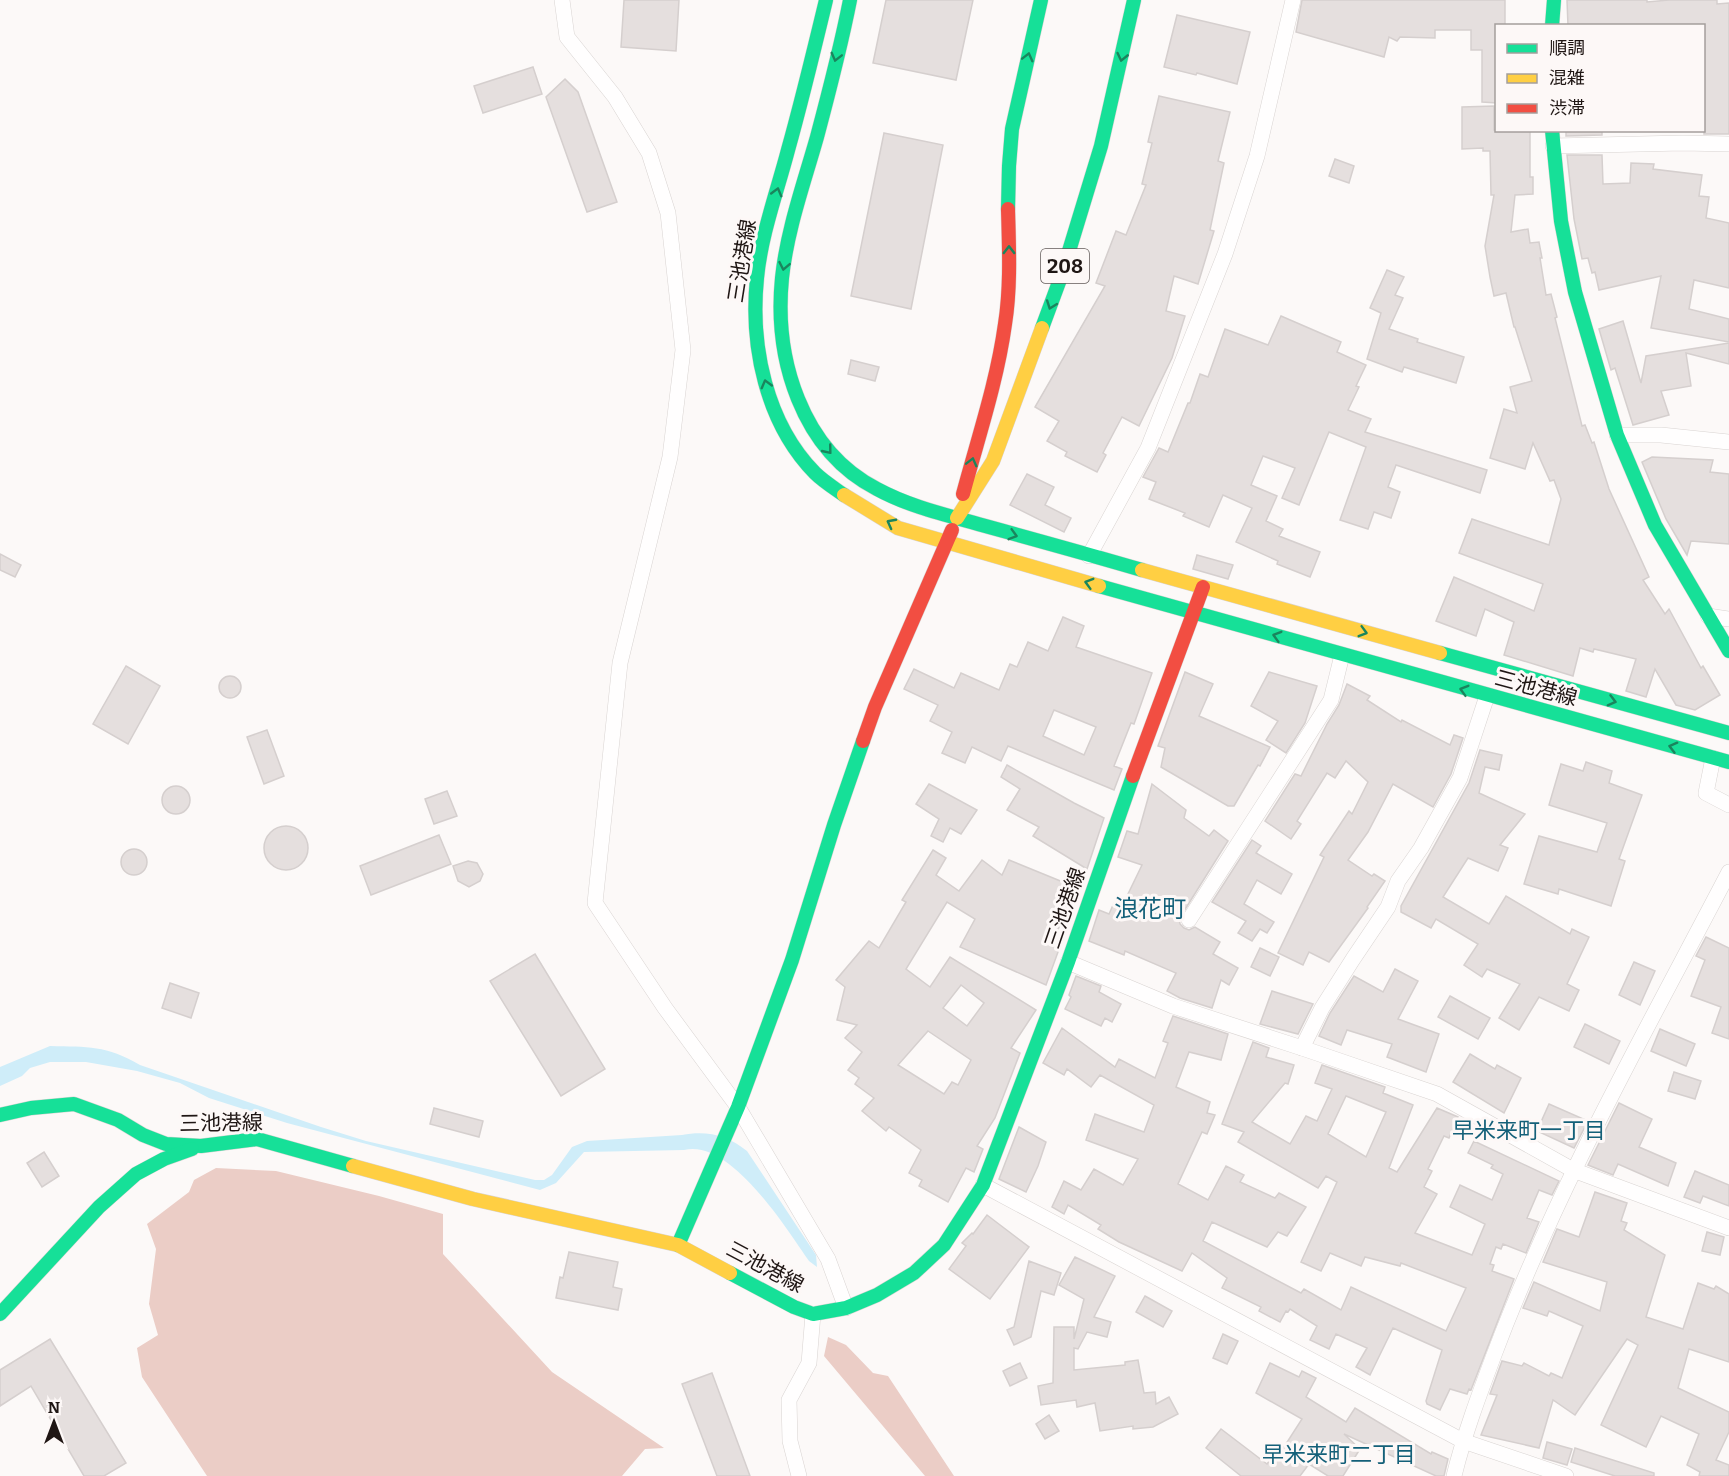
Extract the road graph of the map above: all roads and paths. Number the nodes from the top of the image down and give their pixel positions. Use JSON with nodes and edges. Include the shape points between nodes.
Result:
{"nodes":[{"id":1,"x":562,"y":0,"type":"edge"},
{"id":2,"x":826,"y":0,"type":"edge"},
{"id":3,"x":850,"y":0,"type":"edge"},
{"id":4,"x":1041,"y":0,"type":"edge"},
{"id":5,"x":1134,"y":0,"type":"edge"},
{"id":6,"x":1293,"y":0,"type":"edge"},
{"id":7,"x":1554,"y":0,"type":"edge"},
{"id":8,"x":1552,"y":24,"type":"edge"},
{"id":9,"x":1553,"y":138,"type":"edge"},
{"id":10,"x":1729,"y":144,"type":"edge"},
{"id":11,"x":1617,"y":435,"type":"junction"},
{"id":12,"x":1729,"y":442,"type":"edge"},
{"id":13,"x":957,"y":518,"type":"junction"},
{"id":14,"x":946,"y":543,"type":"junction"},
{"id":15,"x":1089,"y":556,"type":"junction"},
{"id":16,"x":1203,"y":587,"type":"junction"},
{"id":17,"x":1194,"y":613,"type":"junction"},
{"id":18,"x":1708,"y":616,"type":"junction"},
{"id":19,"x":1729,"y":619,"type":"edge"},
{"id":20,"x":1729,"y":651,"type":"edge"},
{"id":21,"x":1342,"y":655,"type":"junction"},
{"id":22,"x":1487,"y":696,"type":"junction"},
{"id":23,"x":1729,"y":733,"type":"edge"},
{"id":24,"x":1713,"y":758,"type":"junction"},
{"id":25,"x":1729,"y":762,"type":"edge"},
{"id":26,"x":1729,"y":805,"type":"edge"},
{"id":27,"x":1729,"y":872,"type":"edge"},
{"id":28,"x":1189,"y":920,"type":"dead end"},
{"id":29,"x":1068,"y":962,"type":"junction"},
{"id":30,"x":1302,"y":1048,"type":"junction"},
{"id":31,"x":738,"y":1107,"type":"junction"},
{"id":32,"x":0,"y":1115,"type":"edge"},
{"id":33,"x":201,"y":1146,"type":"junction"},
{"id":34,"x":1573,"y":1170,"type":"junction"},
{"id":35,"x":982,"y":1185,"type":"junction"},
{"id":36,"x":1729,"y":1228,"type":"edge"},
{"id":37,"x":678,"y":1245,"type":"junction"},
{"id":38,"x":846,"y":1308,"type":"junction"},
{"id":39,"x":0,"y":1314,"type":"edge"},
{"id":40,"x":813,"y":1314,"type":"junction"},
{"id":41,"x":1463,"y":1441,"type":"junction"},
{"id":42,"x":799,"y":1476,"type":"edge"},
{"id":43,"x":1454,"y":1476,"type":"edge"},
{"id":44,"x":1566,"y":1476,"type":"edge"}],
"edges":[{"from":1,"to":31,"type":"street","via":[[567,37],[615,97],[649,153],[668,213],[683,350],[670,457],[620,663],[595,903]]},
{"from":14,"to":2,"type":"main road","name":"三池港線","one_way":true,"via":[[898,528],[854,503],[815,473],[786,435],[769,397],[759,357],[754,317],[757,276]]},
{"from":3,"to":13,"type":"main road","name":"三池港線","one_way":true,"via":[[790,234],[780,318],[783,355],[794,394],[810,426],[833,456],[865,482],[894,497]]},
{"from":13,"to":4,"type":"main road","one_way":true,"via":[[1001,348],[1008,298],[1010,146]]},
{"from":5,"to":13,"type":"main road","number":"208","one_way":true,"via":[[1101,146],[1062,274],[993,461]]},
{"from":6,"to":15,"type":"street","via":[[1257,156],[1225,254],[1148,448]]},
{"from":7,"to":8,"type":"main road"},
{"from":9,"to":10,"type":"street"},
{"from":9,"to":11,"type":"main road","via":[[1561,220],[1575,292]]},
{"from":11,"to":12,"type":"street"},
{"from":11,"to":18,"type":"main road","via":[[1655,525]]},
{"from":13,"to":14,"type":"main road"},
{"from":13,"to":15,"type":"main road","name":"三池港線","one_way":true},
{"from":17,"to":14,"type":"main road","name":"三池港線","one_way":true},
{"from":14,"to":31,"type":"main road","via":[[875,707],[792,960]]},
{"from":15,"to":16,"type":"main road","name":"三池港線"},
{"from":16,"to":17,"type":"main road","name":"三池港線"},
{"from":16,"to":23,"type":"main road","name":"三池港線","one_way":true},
{"from":21,"to":17,"type":"main road","name":"三池港線","one_way":true},
{"from":17,"to":29,"type":"main road","name":"三池港線"},
{"from":18,"to":19,"type":"street"},
{"from":18,"to":20,"type":"main road"},
{"from":22,"to":21,"type":"main road","name":"三池港線","one_way":true},
{"from":21,"to":28,"type":"street","via":[[1331,700]]},
{"from":24,"to":22,"type":"main road","name":"三池港線","one_way":true},
{"from":22,"to":30,"type":"street","via":[[1460,778],[1398,881],[1388,907],[1322,1008]]},
{"from":24,"to":25,"type":"main road","name":"三池港線"},
{"from":24,"to":26,"type":"street","via":[[1706,793]]},
{"from":27,"to":34,"type":"street"},
{"from":29,"to":30,"type":"street","via":[[1173,1006]]},
{"from":29,"to":35,"type":"main road","name":"三池港線"},
{"from":30,"to":34,"type":"street","via":[[1437,1094]]},
{"from":31,"to":37,"type":"main road"},
{"from":31,"to":38,"type":"street","via":[[828,1259]]},
{"from":32,"to":33,"type":"main road","name":"三池港線","via":[[74,1104],[166,1144]]},
{"from":33,"to":37,"type":"main road","name":"三池港線","via":[[257,1139],[472,1199]]},
{"from":33,"to":39,"type":"main road","via":[[136,1174],[99,1207]]},
{"from":34,"to":36,"type":"street"},
{"from":34,"to":41,"type":"street","via":[[1512,1308]]},
{"from":35,"to":38,"type":"main road","name":"三池港線","via":[[944,1245],[915,1273]]},
{"from":35,"to":41,"type":"street"},
{"from":37,"to":40,"type":"main road","name":"三池港線"},
{"from":38,"to":40,"type":"main road","name":"三池港線"},
{"from":40,"to":42,"type":"street","via":[[809,1363],[789,1400],[790,1441]]},
{"from":41,"to":43,"type":"street"},
{"from":41,"to":44,"type":"street"}]}
